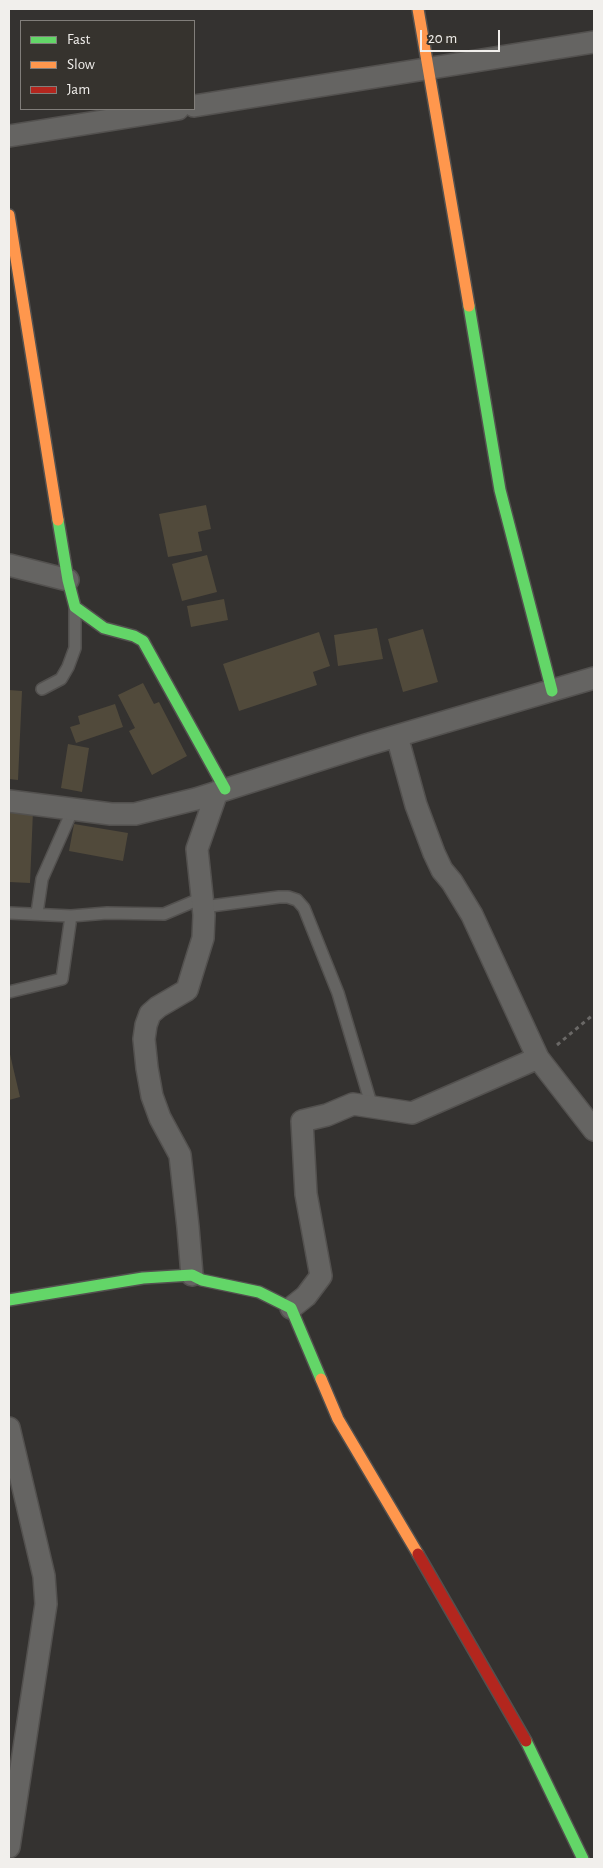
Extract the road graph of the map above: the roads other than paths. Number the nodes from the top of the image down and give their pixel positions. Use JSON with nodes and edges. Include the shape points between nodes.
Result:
{"nodes":[{"id":1,"x":418,"y":9,"type":"edge"},
{"id":2,"x":594,"y":42,"type":"edge"},
{"id":3,"x":428,"y":69,"type":"junction"},
{"id":4,"x":195,"y":106,"type":"edge"},
{"id":5,"x":172,"y":110,"type":"edge"},
{"id":6,"x":9,"y":136,"type":"edge"},
{"id":7,"x":9,"y":215,"type":"edge"},
{"id":8,"x":9,"y":565,"type":"edge"},
{"id":9,"x":68,"y":580,"type":"junction"},
{"id":10,"x":76,"y":607,"type":"junction"},
{"id":11,"x":594,"y":678,"type":"edge"},
{"id":12,"x":42,"y":690,"type":"dead end"},
{"id":13,"x":552,"y":691,"type":"junction"},
{"id":14,"x":397,"y":736,"type":"junction"},
{"id":15,"x":221,"y":791,"type":"junction"},
{"id":16,"x":9,"y":801,"type":"edge"},
{"id":17,"x":73,"y":809,"type":"junction"},
{"id":18,"x":203,"y":902,"type":"junction"},
{"id":19,"x":9,"y":913,"type":"edge"},
{"id":20,"x":37,"y":914,"type":"junction"},
{"id":21,"x":71,"y":916,"type":"junction"},
{"id":22,"x":9,"y":992,"type":"edge"},
{"id":23,"x":538,"y":1058,"type":"junction"},
{"id":24,"x":372,"y":1107,"type":"junction"},
{"id":25,"x":594,"y":1130,"type":"edge"},
{"id":26,"x":192,"y":1275,"type":"junction"},
{"id":27,"x":9,"y":1300,"type":"edge"},
{"id":28,"x":291,"y":1308,"type":"junction"},
{"id":29,"x":9,"y":1428,"type":"edge"},
{"id":30,"x":16,"y":1490,"type":"edge"},
{"id":31,"x":9,"y":1846,"type":"edge"},
{"id":32,"x":582,"y":1859,"type":"edge"}],
"edges":[{"from":1,"to":3,"type":"street"},
{"from":2,"to":3,"type":"street"},
{"from":3,"to":4,"type":"street"},
{"from":3,"to":13,"type":"street","via":[[500,490]]},
{"from":5,"to":6,"type":"street"},
{"from":7,"to":9,"type":"street"},
{"from":8,"to":9,"type":"street"},
{"from":9,"to":10,"type":"street"},
{"from":10,"to":12,"type":"lane","via":[[75,648],[68,667],[61,679]]},
{"from":10,"to":15,"type":"street","via":[[104,628],[143,641]]},
{"from":11,"to":13,"type":"street"},
{"from":13,"to":14,"type":"street"},
{"from":14,"to":15,"type":"street"},
{"from":14,"to":23,"type":"street","via":[[416,805],[434,853],[472,915]]},
{"from":15,"to":17,"type":"street","via":[[135,814]]},
{"from":15,"to":18,"type":"street","via":[[197,849]]},
{"from":16,"to":17,"type":"street"},
{"from":17,"to":20,"type":"lane","via":[[42,879]]},
{"from":18,"to":21,"type":"lane","via":[[164,914]]},
{"from":18,"to":24,"type":"lane","via":[[288,897],[297,900],[304,908],[338,992]]},
{"from":18,"to":26,"type":"street","via":[[203,938],[187,990],[150,1014],[144,1039],[152,1096],[180,1155]]},
{"from":19,"to":20,"type":"lane"},
{"from":20,"to":21,"type":"lane"},
{"from":21,"to":22,"type":"lane","via":[[62,979]]},
{"from":23,"to":24,"type":"street","via":[[412,1114]]},
{"from":23,"to":25,"type":"street"},
{"from":24,"to":28,"type":"street","via":[[353,1104],[302,1121],[306,1194],[321,1276],[306,1296]]},
{"from":26,"to":27,"type":"street","via":[[143,1278]]},
{"from":26,"to":28,"type":"street","via":[[258,1292]]},
{"from":28,"to":32,"type":"street","via":[[338,1420],[519,1726]]},
{"from":29,"to":30,"type":"street"},
{"from":30,"to":31,"type":"street","via":[[44,1576],[46,1604]]}]}
